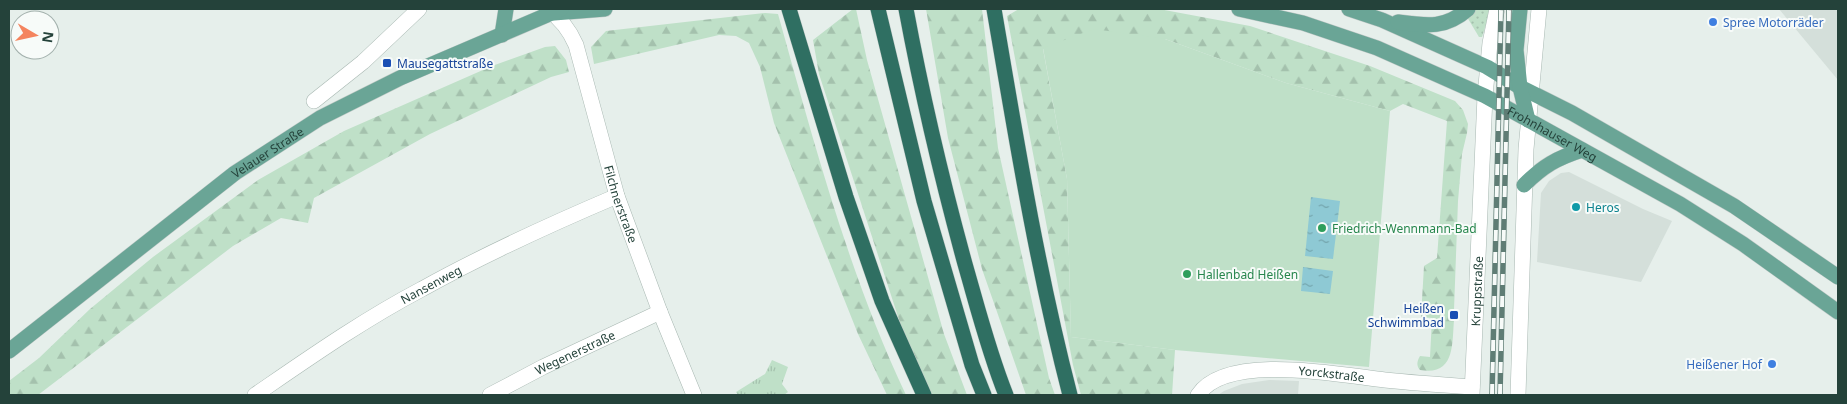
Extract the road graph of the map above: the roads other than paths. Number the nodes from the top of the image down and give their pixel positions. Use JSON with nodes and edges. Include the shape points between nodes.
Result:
{"nodes":[{"id":1,"x":418,"y":9,"type":"edge"},
{"id":2,"x":506,"y":9,"type":"edge"},
{"id":3,"x":605,"y":9,"type":"edge"},
{"id":4,"x":790,"y":9,"type":"edge"},
{"id":5,"x":878,"y":9,"type":"edge"},
{"id":6,"x":994,"y":9,"type":"edge"},
{"id":7,"x":1239,"y":9,"type":"edge"},
{"id":8,"x":1349,"y":9,"type":"edge"},
{"id":9,"x":1468,"y":9,"type":"edge"},
{"id":10,"x":1498,"y":9,"type":"edge"},
{"id":11,"x":1520,"y":9,"type":"edge"},
{"id":12,"x":1539,"y":9,"type":"edge"},
{"id":13,"x":554,"y":10,"type":"edge"},
{"id":14,"x":907,"y":15,"type":"edge"},
{"id":15,"x":1382,"y":20,"type":"junction"},
{"id":16,"x":502,"y":35,"type":"junction"},
{"id":17,"x":1487,"y":67,"type":"junction"},
{"id":18,"x":1525,"y":89,"type":"junction"},
{"id":19,"x":1485,"y":96,"type":"junction"},
{"id":20,"x":314,"y":101,"type":"dead end"},
{"id":21,"x":1528,"y":120,"type":"junction"},
{"id":22,"x":1582,"y":150,"type":"junction"},
{"id":23,"x":1524,"y":185,"type":"junction"},
{"id":24,"x":618,"y":196,"type":"junction"},
{"id":25,"x":1838,"y":277,"type":"edge"},
{"id":26,"x":660,"y":312,"type":"junction"},
{"id":27,"x":1838,"y":312,"type":"edge"},
{"id":28,"x":9,"y":351,"type":"edge"},
{"id":29,"x":1472,"y":391,"type":"edge"},
{"id":30,"x":255,"y":395,"type":"edge"},
{"id":31,"x":490,"y":395,"type":"edge"},
{"id":32,"x":694,"y":395,"type":"edge"},
{"id":33,"x":924,"y":395,"type":"edge"},
{"id":34,"x":984,"y":395,"type":"edge"},
{"id":35,"x":1006,"y":395,"type":"edge"},
{"id":36,"x":1070,"y":395,"type":"edge"},
{"id":37,"x":1198,"y":395,"type":"edge"},
{"id":38,"x":1518,"y":395,"type":"edge"}],
"edges":[{"from":1,"to":20,"type":"street","via":[[362,62]]},
{"from":2,"to":16,"type":"main road"},
{"from":3,"to":13,"type":"main road"},
{"from":4,"to":33,"type":"highway","via":[[846,197],[882,301]]},
{"from":5,"to":34,"type":"highway","via":[[924,201],[972,365]]},
{"from":6,"to":36,"type":"highway","via":[[1025,187]]},
{"from":7,"to":19,"type":"main road","name":"Frohnhauser Weg","via":[[1303,24],[1377,48]]},
{"from":8,"to":15,"type":"main road","name":"Frohnhauser Weg"},
{"from":9,"to":15,"type":"main road","via":[[1447,24],[1427,26]]},
{"from":10,"to":17,"type":"street","name":"Kruppstraße"},
{"from":11,"to":18,"type":"main road","via":[[1516,50]]},
{"from":12,"to":18,"type":"street"},
{"from":13,"to":16,"type":"main road","name":"Velauer Straße"},
{"from":13,"to":24,"type":"street","name":"Filchnerstraße","via":[[576,45]]},
{"from":14,"to":35,"type":"highway","via":[[947,197],[992,360]]},
{"from":15,"to":17,"type":"main road","name":"Frohnhauser Weg"},
{"from":16,"to":28,"type":"main road","name":"Velauer Straße","via":[[400,78],[320,118],[235,172]]},
{"from":17,"to":18,"type":"main road","name":"Frohnhauser Weg"},
{"from":17,"to":19,"type":"street","name":"Kruppstraße"},
{"from":18,"to":21,"type":"street"},
{"from":18,"to":25,"type":"main road","name":"Frohnhauser Weg","via":[[1734,206]]},
{"from":19,"to":21,"type":"main road","name":"Frohnhauser Weg"},
{"from":19,"to":29,"type":"street","name":"Kruppstraße"},
{"from":21,"to":22,"type":"main road","name":"Frohnhauser Weg"},
{"from":21,"to":23,"type":"street"},
{"from":22,"to":23,"type":"main road","via":[[1548,164]]},
{"from":22,"to":27,"type":"main road","name":"Frohnhauser Weg","via":[[1680,204]]},
{"from":23,"to":38,"type":"street"},
{"from":24,"to":26,"type":"street","name":"Filchnerstraße"},
{"from":24,"to":30,"type":"street","name":"Nansenweg","via":[[421,289]]},
{"from":26,"to":31,"type":"street","name":"Wegenerstraße"},
{"from":26,"to":32,"type":"street","name":"Filchnerstraße"},
{"from":29,"to":37,"type":"street","name":"Yorckstraße","via":[[1282,369],[1241,372],[1222,378]]}]}
